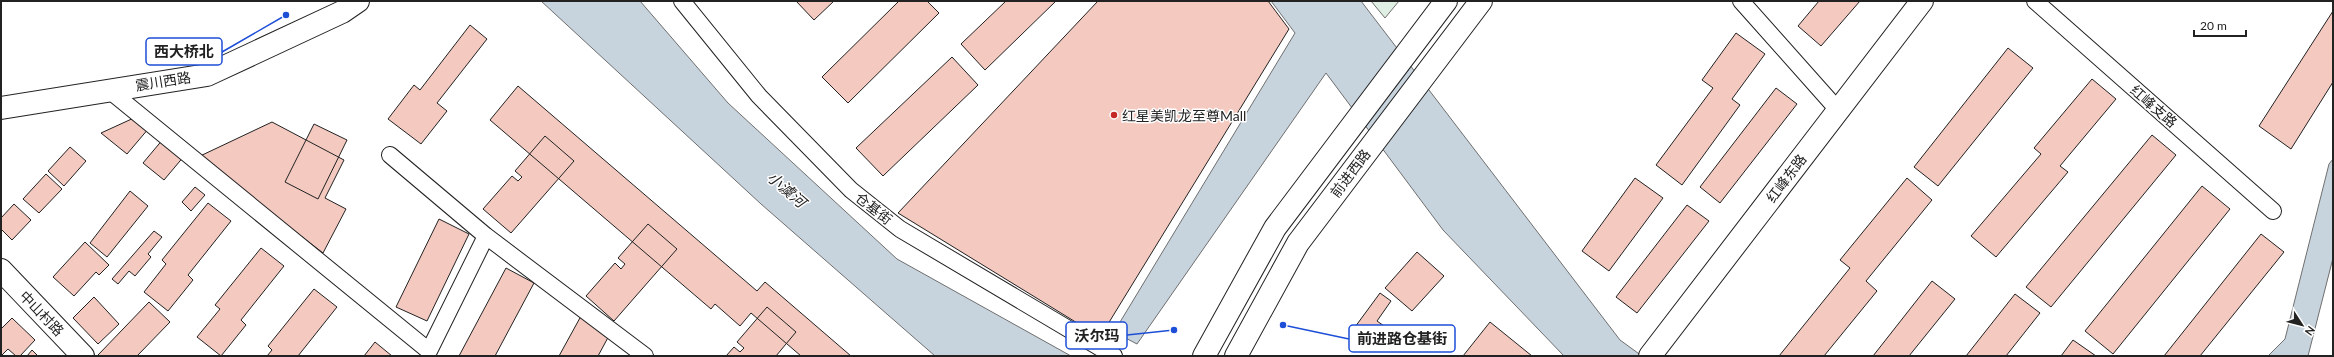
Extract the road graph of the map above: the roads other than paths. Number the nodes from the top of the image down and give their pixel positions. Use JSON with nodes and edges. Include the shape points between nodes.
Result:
{"nodes":[{"id":1,"x":358,"y":1,"type":"edge"},
{"id":2,"x":682,"y":1,"type":"edge"},
{"id":3,"x":1446,"y":1,"type":"edge"},
{"id":4,"x":1481,"y":1,"type":"edge"},
{"id":5,"x":1741,"y":1,"type":"edge"},
{"id":6,"x":1922,"y":1,"type":"edge"},
{"id":7,"x":2035,"y":1,"type":"edge"},
{"id":8,"x":109,"y":90,"type":"junction"},
{"id":9,"x":1,"y":108,"type":"edge"},
{"id":10,"x":1838,"y":110,"type":"junction"},
{"id":11,"x":390,"y":155,"type":"dead end"},
{"id":12,"x":2273,"y":212,"type":"dead end"},
{"id":13,"x":486,"y":236,"type":"junction"},
{"id":14,"x":1,"y":270,"type":"edge"},
{"id":15,"x":628,"y":350,"type":"edge"},
{"id":16,"x":1654,"y":351,"type":"edge"},
{"id":17,"x":428,"y":353,"type":"edge"},
{"id":18,"x":83,"y":356,"type":"edge"},
{"id":19,"x":645,"y":356,"type":"edge"},
{"id":20,"x":1114,"y":356,"type":"edge"},
{"id":21,"x":1204,"y":356,"type":"edge"},
{"id":22,"x":1236,"y":356,"type":"edge"}],
"edges":[{"from":1,"to":8,"type":"street","name":"震川西路","via":[[342,12],[207,74]]},
{"from":2,"to":20,"type":"street","name":"仓基街","via":[[760,96],[851,190],[900,229]]},
{"from":3,"to":21,"type":"street","name":"前进西路","via":[[1275,228]]},
{"from":4,"to":22,"type":"street","name":"前进西路","via":[[1298,243]]},
{"from":5,"to":10,"type":"street"},
{"from":6,"to":10,"type":"street","name":"红峰东路"},
{"from":7,"to":12,"type":"street","name":"红峰支路"},
{"from":8,"to":9,"type":"street","name":"震川西路"},
{"from":8,"to":17,"type":"street"},
{"from":10,"to":16,"type":"street","name":"红峰东路"},
{"from":11,"to":13,"type":"street"},
{"from":13,"to":15,"type":"street"},
{"from":13,"to":17,"type":"street"},
{"from":14,"to":18,"type":"street","name":"中山村路"},
{"from":15,"to":19,"type":"street"}]}
